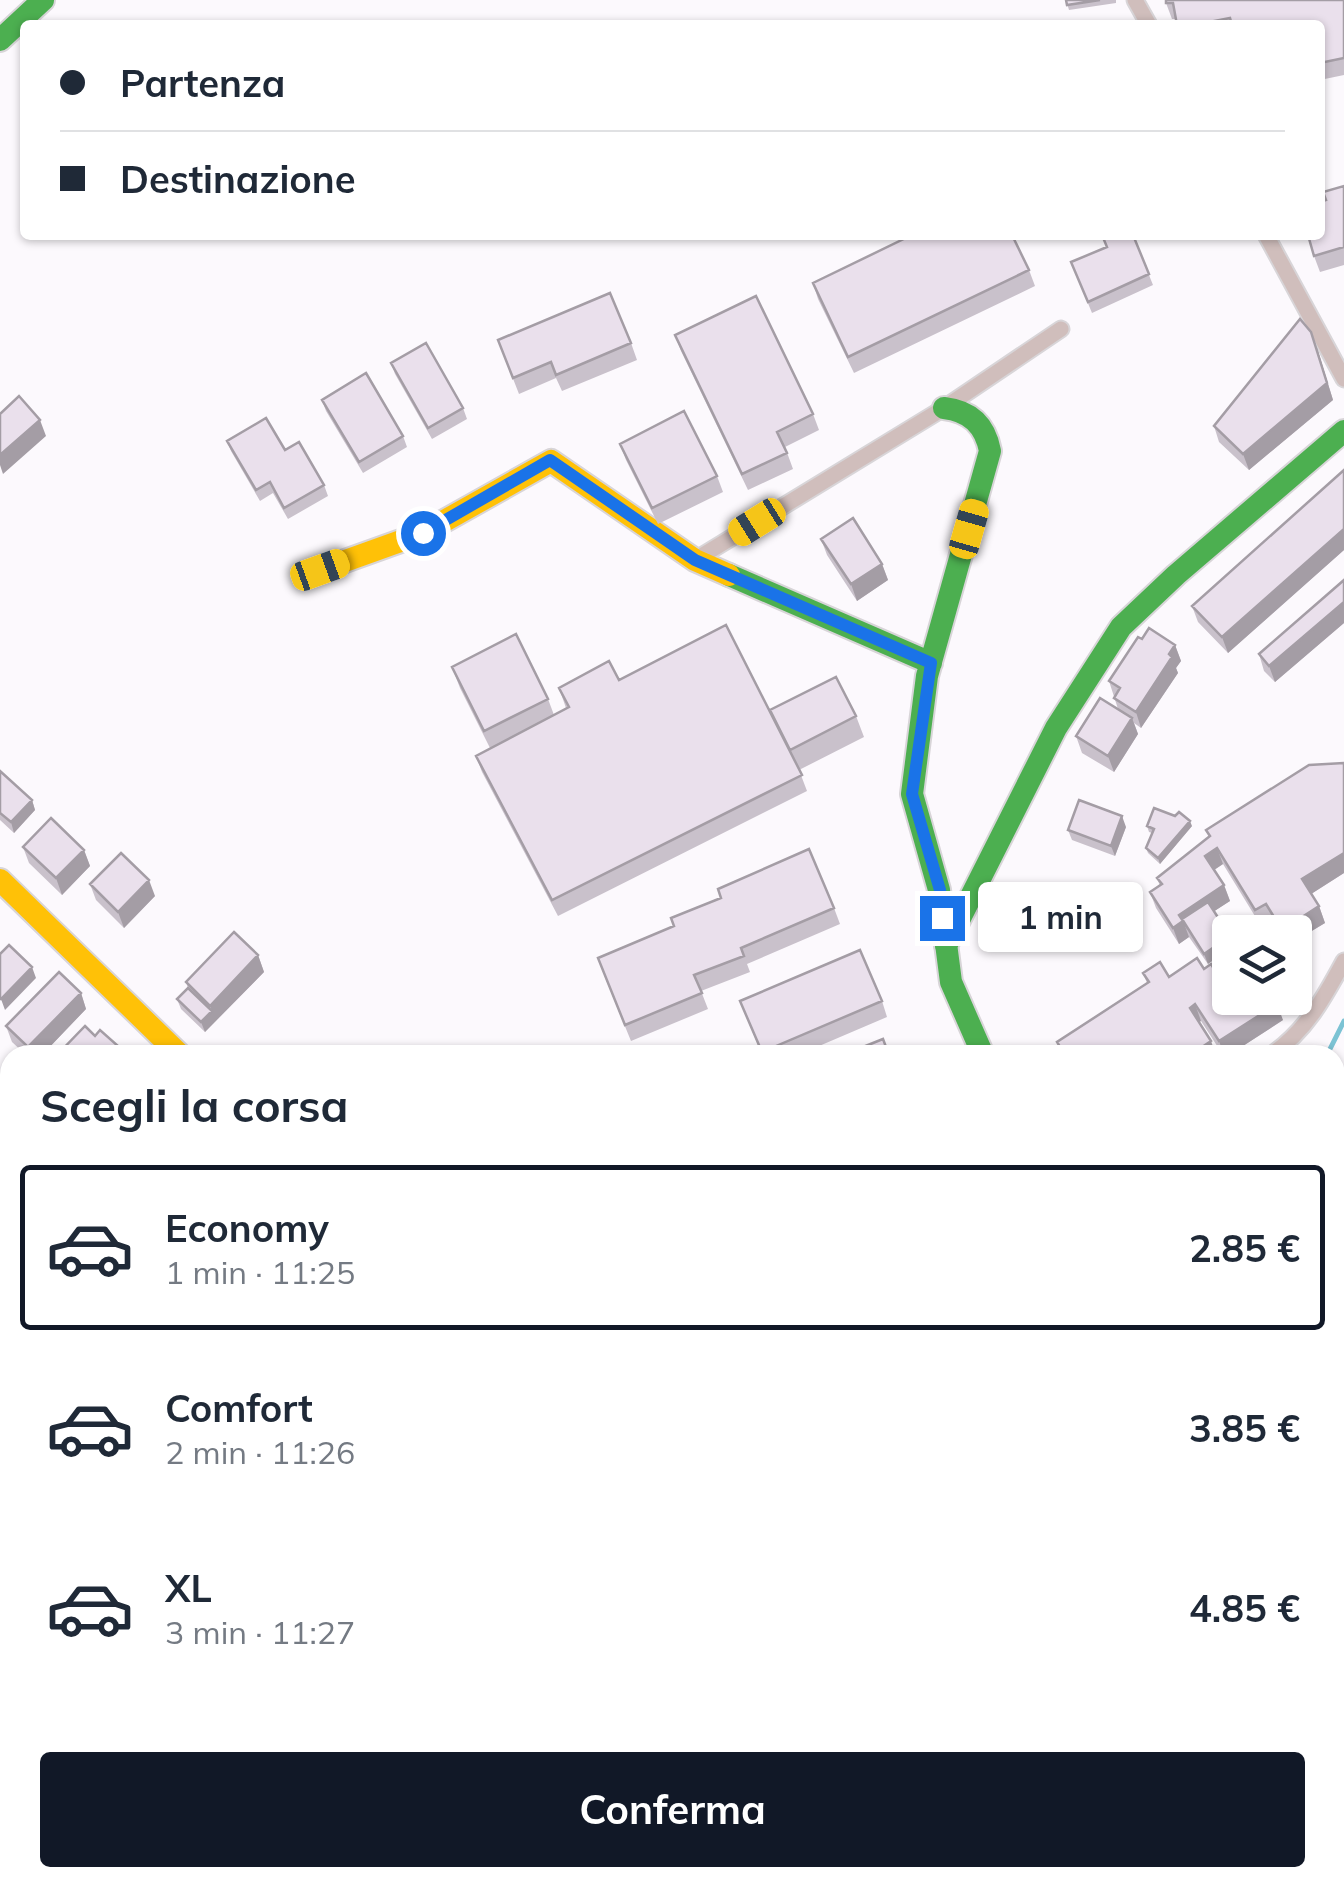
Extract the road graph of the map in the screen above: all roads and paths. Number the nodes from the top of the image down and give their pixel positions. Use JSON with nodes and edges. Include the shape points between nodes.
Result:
{"nodes":[{"id":1,"x":43,"y":0,"type":"edge"},
{"id":2,"x":22,"y":20,"type":"edge"},
{"id":3,"x":20,"y":21,"type":"edge"},
{"id":4,"x":0,"y":40,"type":"edge"},
{"id":5,"x":1269,"y":240,"type":"edge"},
{"id":6,"x":1061,"y":329,"type":"dead end"},
{"id":7,"x":1344,"y":379,"type":"edge"},
{"id":8,"x":944,"y":408,"type":"junction"},
{"id":9,"x":1344,"y":431,"type":"edge"},
{"id":10,"x":695,"y":560,"type":"junction"},
{"id":11,"x":320,"y":570,"type":"dead end"},
{"id":12,"x":931,"y":663,"type":"junction"},
{"id":13,"x":0,"y":880,"type":"edge"},
{"id":14,"x":946,"y":946,"type":"junction"},
{"id":15,"x":1344,"y":961,"type":"edge"},
{"id":16,"x":170,"y":1045,"type":"edge"},
{"id":17,"x":979,"y":1045,"type":"edge"},
{"id":18,"x":1286,"y":1045,"type":"edge"}],
"edges":[{"from":1,"to":2,"type":"street"},
{"from":3,"to":4,"type":"street"},
{"from":5,"to":7,"type":"street"},
{"from":6,"to":8,"type":"street"},
{"from":8,"to":10,"type":"street"},
{"from":8,"to":12,"type":"street","via":[[978,422],[990,451]]},
{"from":9,"to":14,"type":"street","via":[[1121,627],[1056,728]]},
{"from":10,"to":11,"type":"street","via":[[550,460],[423,533]]},
{"from":10,"to":12,"type":"street"},
{"from":12,"to":14,"type":"street","via":[[912,794],[940,890]]},
{"from":13,"to":16,"type":"street"},
{"from":14,"to":17,"type":"street","via":[[951,982]]},
{"from":15,"to":18,"type":"street","via":[[1318,1011]]}]}
